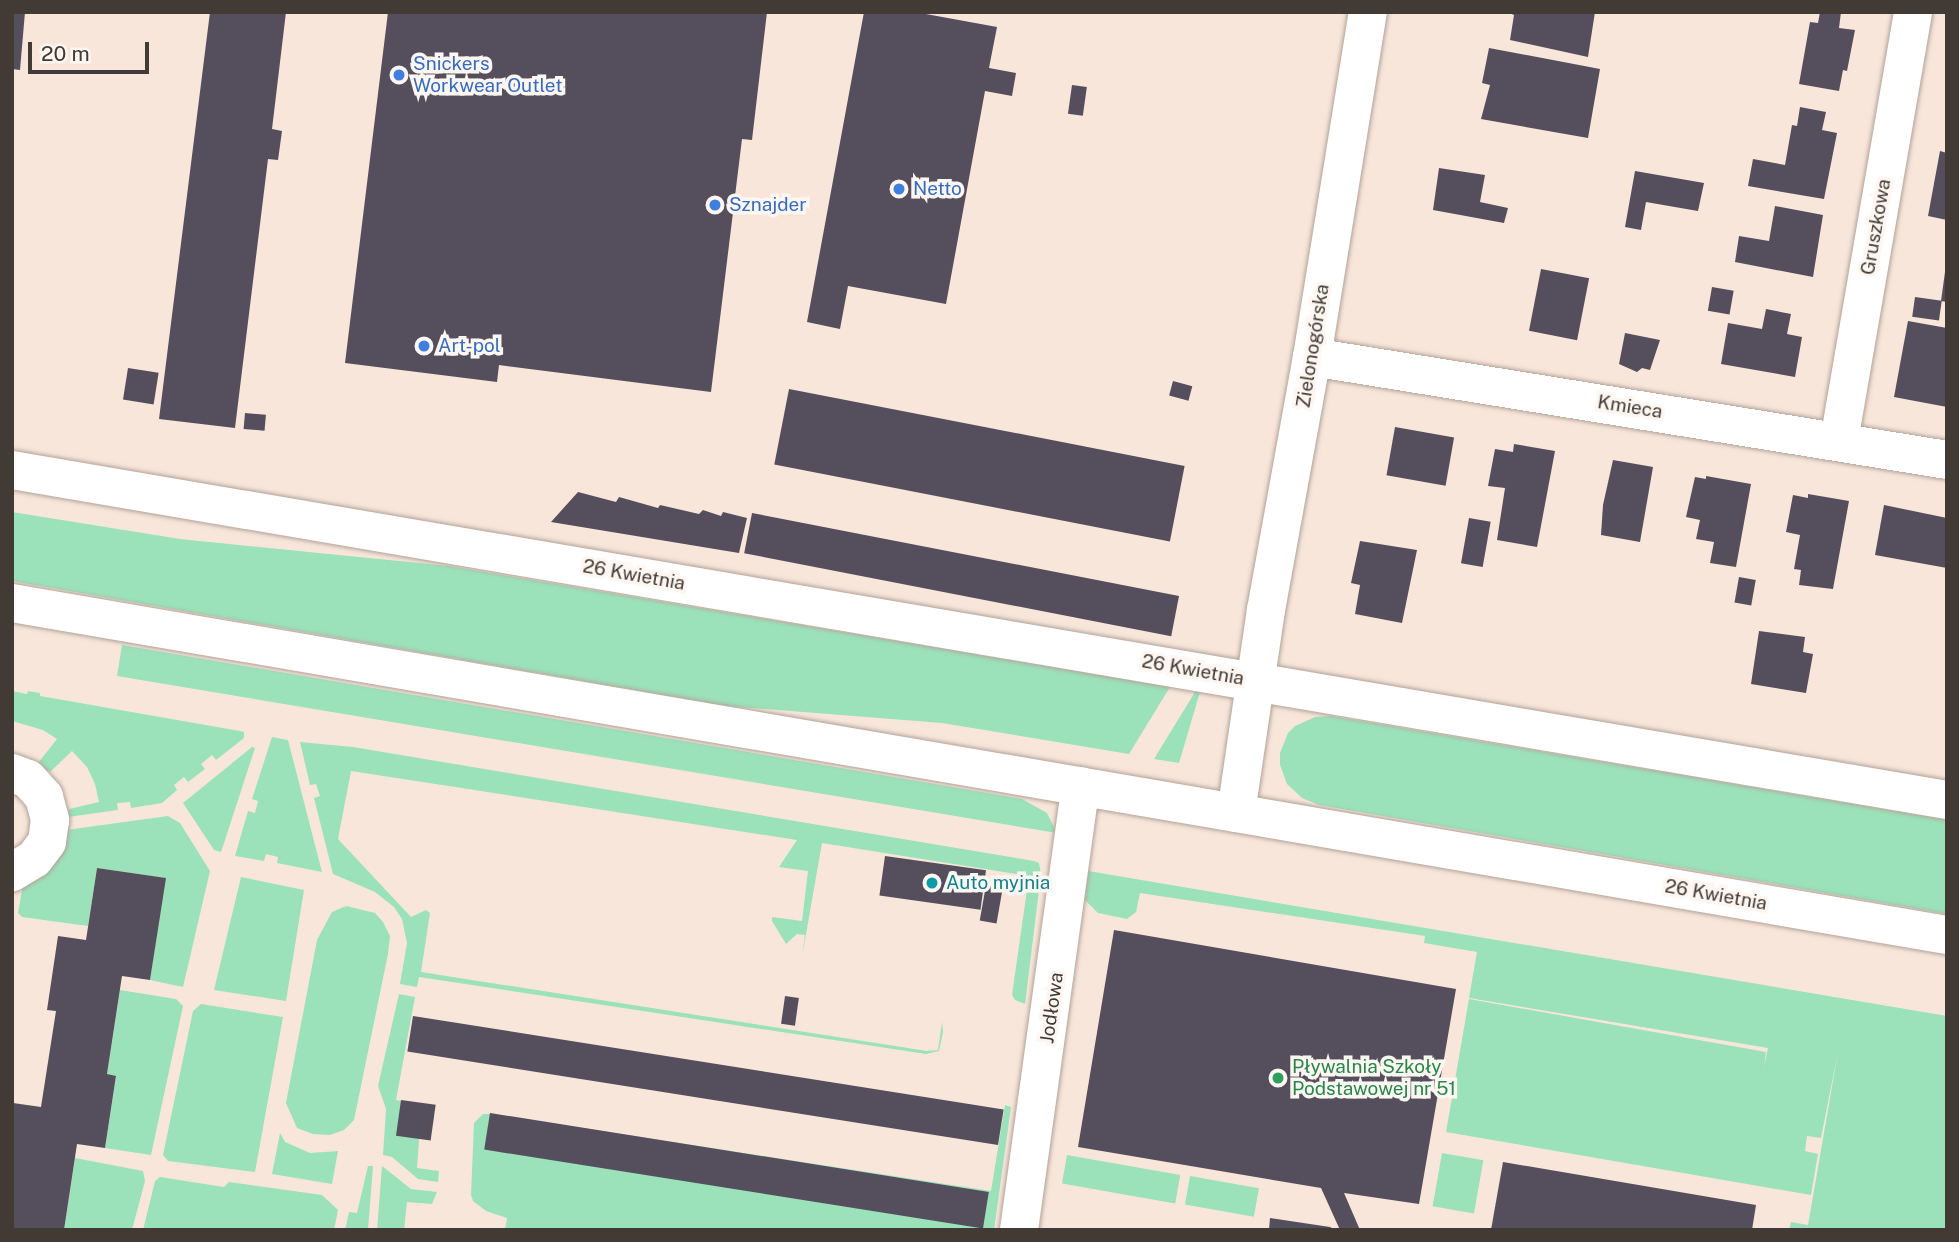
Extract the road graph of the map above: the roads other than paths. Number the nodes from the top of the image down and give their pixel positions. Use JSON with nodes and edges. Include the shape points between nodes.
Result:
{"nodes":[{"id":1,"x":1368,"y":12,"type":"edge"},
{"id":2,"x":1913,"y":12,"type":"edge"},
{"id":3,"x":1312,"y":357,"type":"junction"},
{"id":4,"x":1839,"y":441,"type":"junction"},
{"id":5,"x":1947,"y":460,"type":"edge"},
{"id":6,"x":12,"y":470,"type":"edge"},
{"id":7,"x":12,"y":603,"type":"edge"},
{"id":8,"x":1256,"y":680,"type":"junction"},
{"id":9,"x":12,"y":773,"type":"edge"},
{"id":10,"x":1081,"y":786,"type":"junction"},
{"id":11,"x":1947,"y":800,"type":"edge"},
{"id":12,"x":1236,"y":813,"type":"junction"},
{"id":13,"x":12,"y":872,"type":"edge"},
{"id":14,"x":1947,"y":935,"type":"edge"},
{"id":15,"x":1019,"y":1230,"type":"edge"}],
"edges":[{"from":1,"to":3,"type":"street","name":"Zielonogórska"},
{"from":2,"to":4,"type":"street","name":"Gruszkowa"},
{"from":3,"to":4,"type":"street","name":"Kmieca"},
{"from":3,"to":8,"type":"street","name":"Zielonogórska"},
{"from":4,"to":5,"type":"street","name":"Kmieca"},
{"from":6,"to":8,"type":"street","name":"26 Kwietnia"},
{"from":7,"to":10,"type":"street","name":"26 Kwietnia"},
{"from":8,"to":11,"type":"street","name":"26 Kwietnia"},
{"from":8,"to":12,"type":"street","name":"26 Kwietnia"},
{"from":9,"to":13,"type":"street","via":[[28,779],[44,797],[50,820],[47,842],[34,859]]},
{"from":10,"to":12,"type":"street","name":"26 Kwietnia"},
{"from":10,"to":15,"type":"street","name":"Jodłowa"},
{"from":12,"to":14,"type":"street","name":"26 Kwietnia"}]}
